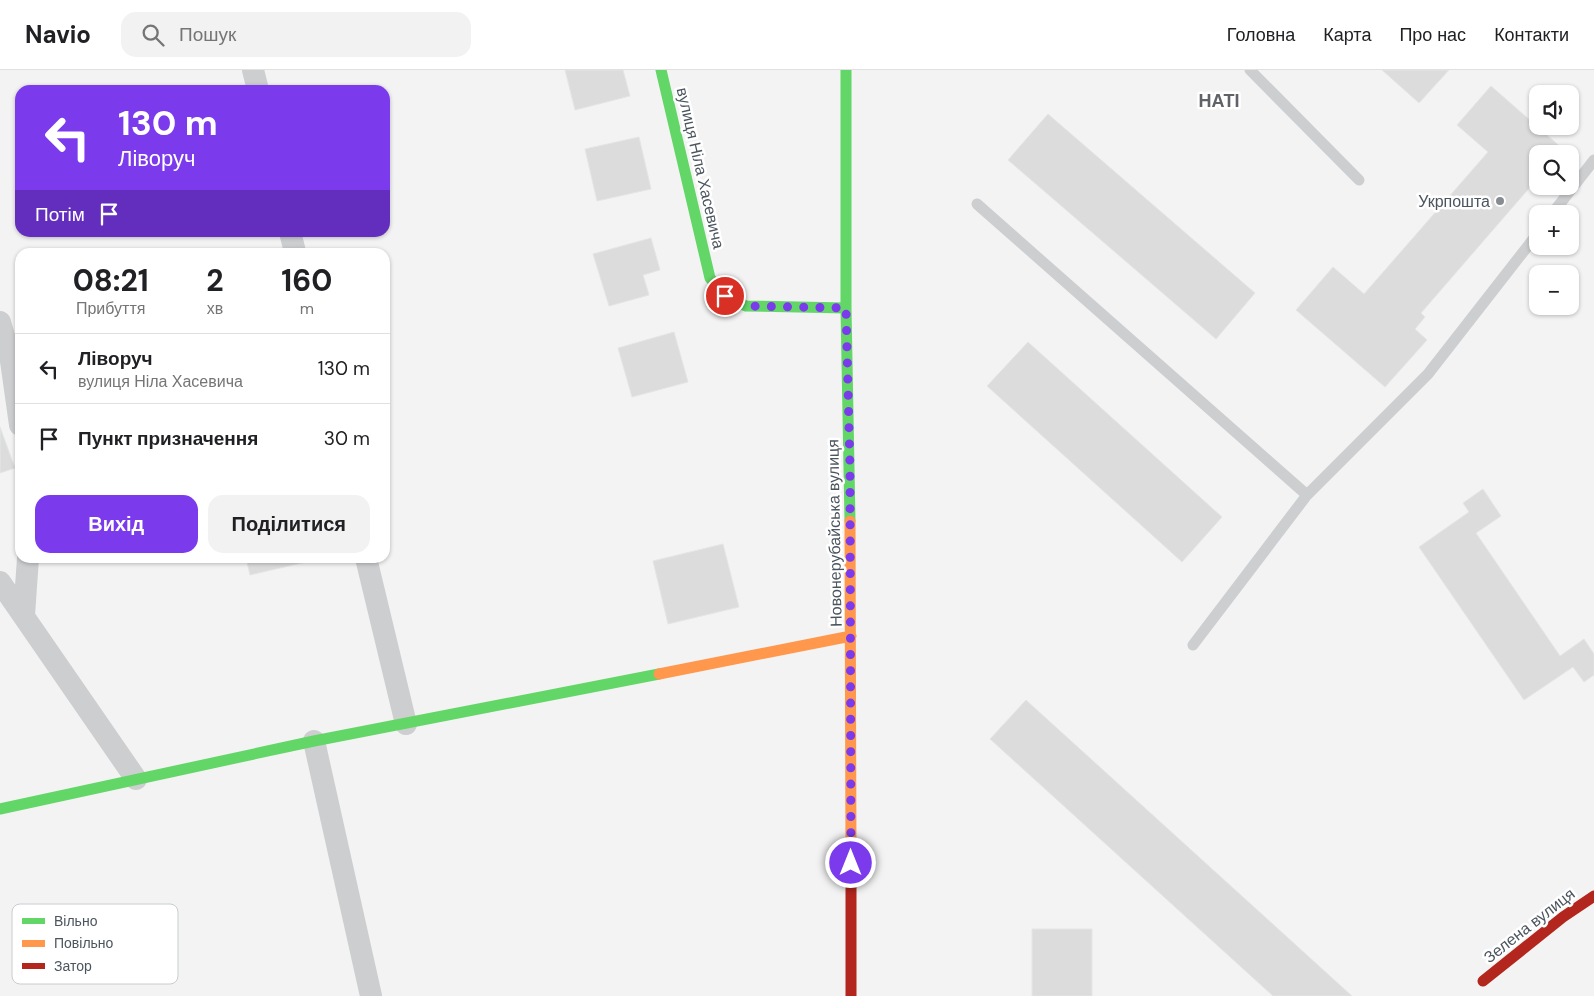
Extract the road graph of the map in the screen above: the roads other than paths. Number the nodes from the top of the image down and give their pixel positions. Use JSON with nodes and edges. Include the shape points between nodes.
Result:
{"nodes":[{"id":1,"x":253,"y":70,"type":"edge"},
{"id":2,"x":661,"y":70,"type":"edge"},
{"id":3,"x":846,"y":70,"type":"edge"},
{"id":4,"x":1250,"y":70,"type":"edge"},
{"id":5,"x":257,"y":85,"type":"edge"},
{"id":6,"x":1594,"y":160,"type":"edge"},
{"id":7,"x":1359,"y":180,"type":"dead end"},
{"id":8,"x":977,"y":204,"type":"dead end"},
{"id":9,"x":1559,"y":205,"type":"edge"},
{"id":10,"x":1529,"y":245,"type":"edge"},
{"id":11,"x":846,"y":308,"type":"junction"},
{"id":12,"x":0,"y":322,"type":"edge"},
{"id":13,"x":15,"y":393,"type":"edge"},
{"id":14,"x":1307,"y":495,"type":"junction"},
{"id":15,"x":28,"y":563,"type":"edge"},
{"id":16,"x":367,"y":563,"type":"edge"},
{"id":17,"x":0,"y":582,"type":"edge"},
{"id":18,"x":24,"y":616,"type":"junction"},
{"id":19,"x":851,"y":636,"type":"junction"},
{"id":20,"x":1193,"y":645,"type":"dead end"},
{"id":21,"x":406,"y":724,"type":"junction"},
{"id":22,"x":314,"y":741,"type":"junction"},
{"id":23,"x":136,"y":779,"type":"junction"},
{"id":24,"x":0,"y":809,"type":"edge"},
{"id":25,"x":1594,"y":896,"type":"edge"},
{"id":26,"x":1483,"y":981,"type":"dead end"},
{"id":27,"x":370,"y":996,"type":"edge"},
{"id":28,"x":851,"y":996,"type":"edge"}],
"edges":[{"from":1,"to":5,"type":"street"},
{"from":2,"to":11,"type":"street","name":"вулиця Ніла Хасевича","via":[[710,278],[725,296],[746,306]]},
{"from":3,"to":11,"type":"street","name":"Новонерубайська вулиця"},
{"from":4,"to":7,"type":"lane"},
{"from":6,"to":9,"type":"lane"},
{"from":8,"to":14,"type":"lane"},
{"from":10,"to":14,"type":"lane","via":[[1428,374]]},
{"from":11,"to":19,"type":"street","name":"Новонерубайська вулиця"},
{"from":12,"to":13,"type":"street"},
{"from":14,"to":20,"type":"lane"},
{"from":15,"to":18,"type":"street"},
{"from":16,"to":21,"type":"street"},
{"from":17,"to":18,"type":"street"},
{"from":18,"to":23,"type":"street"},
{"from":19,"to":21,"type":"street"},
{"from":19,"to":28,"type":"street","name":"Новонерубайська вулиця"},
{"from":21,"to":22,"type":"street"},
{"from":22,"to":23,"type":"street"},
{"from":22,"to":27,"type":"street"},
{"from":23,"to":24,"type":"street"},
{"from":25,"to":26,"type":"street","name":"Зелена вулиця"}]}
